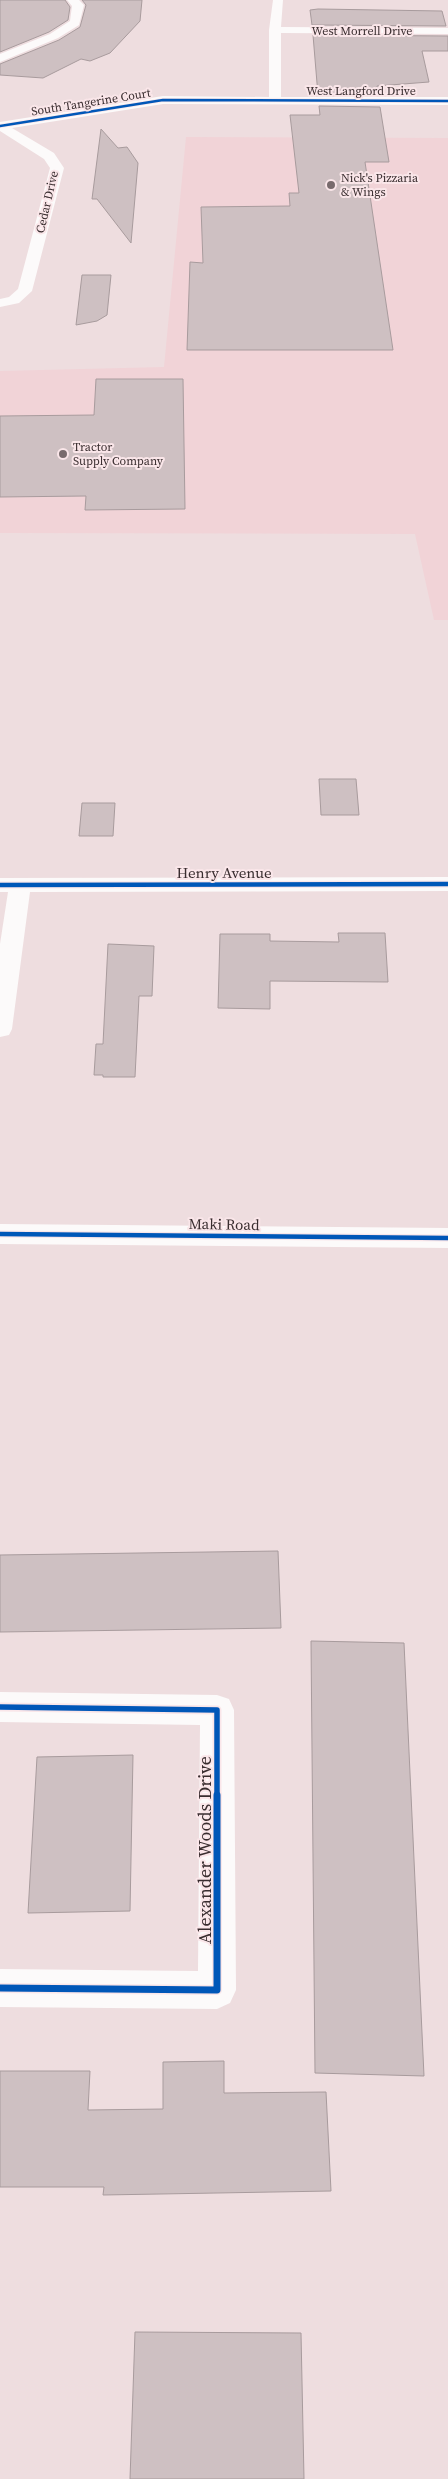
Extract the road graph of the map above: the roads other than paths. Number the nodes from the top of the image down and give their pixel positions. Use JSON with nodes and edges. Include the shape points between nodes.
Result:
{"nodes":[{"id":1,"x":72,"y":0,"type":"edge"},
{"id":2,"x":278,"y":0,"type":"edge"},
{"id":3,"x":275,"y":30,"type":"junction"},
{"id":4,"x":448,"y":31,"type":"edge"},
{"id":5,"x":0,"y":58,"type":"edge"},
{"id":6,"x":275,"y":100,"type":"junction"},
{"id":7,"x":448,"y":101,"type":"edge"},
{"id":8,"x":0,"y":126,"type":"edge"},
{"id":9,"x":7,"y":302,"type":"edge"},
{"id":10,"x":448,"y":884,"type":"edge"},
{"id":11,"x":10,"y":885,"type":"edge"},
{"id":12,"x":0,"y":1028,"type":"edge"},
{"id":13,"x":0,"y":1234,"type":"edge"},
{"id":14,"x":448,"y":1238,"type":"edge"},
{"id":15,"x":0,"y":1707,"type":"edge"},
{"id":16,"x":0,"y":1988,"type":"edge"}],
"edges":[{"from":1,"to":5,"type":"street","via":[[78,5],[75,23],[54,36]]},
{"from":2,"to":3,"type":"street"},
{"from":3,"to":4,"type":"street","name":"West Morrell Drive"},
{"from":3,"to":6,"type":"street"},
{"from":6,"to":7,"type":"street","name":"West Langford Drive"},
{"from":6,"to":8,"type":"street","name":"South Tangerine Court","via":[[163,100]]},
{"from":8,"to":9,"type":"street","name":"Cedar Drive","via":[[48,156],[57,168],[24,291]]},
{"from":10,"to":11,"type":"street","name":"Henry Avenue"},
{"from":11,"to":12,"type":"street"},
{"from":13,"to":14,"type":"street","name":"Maki Road"},
{"from":15,"to":16,"type":"street","name":"Alexander Woods Drive","via":[[217,1710],[218,1990]]}]}
